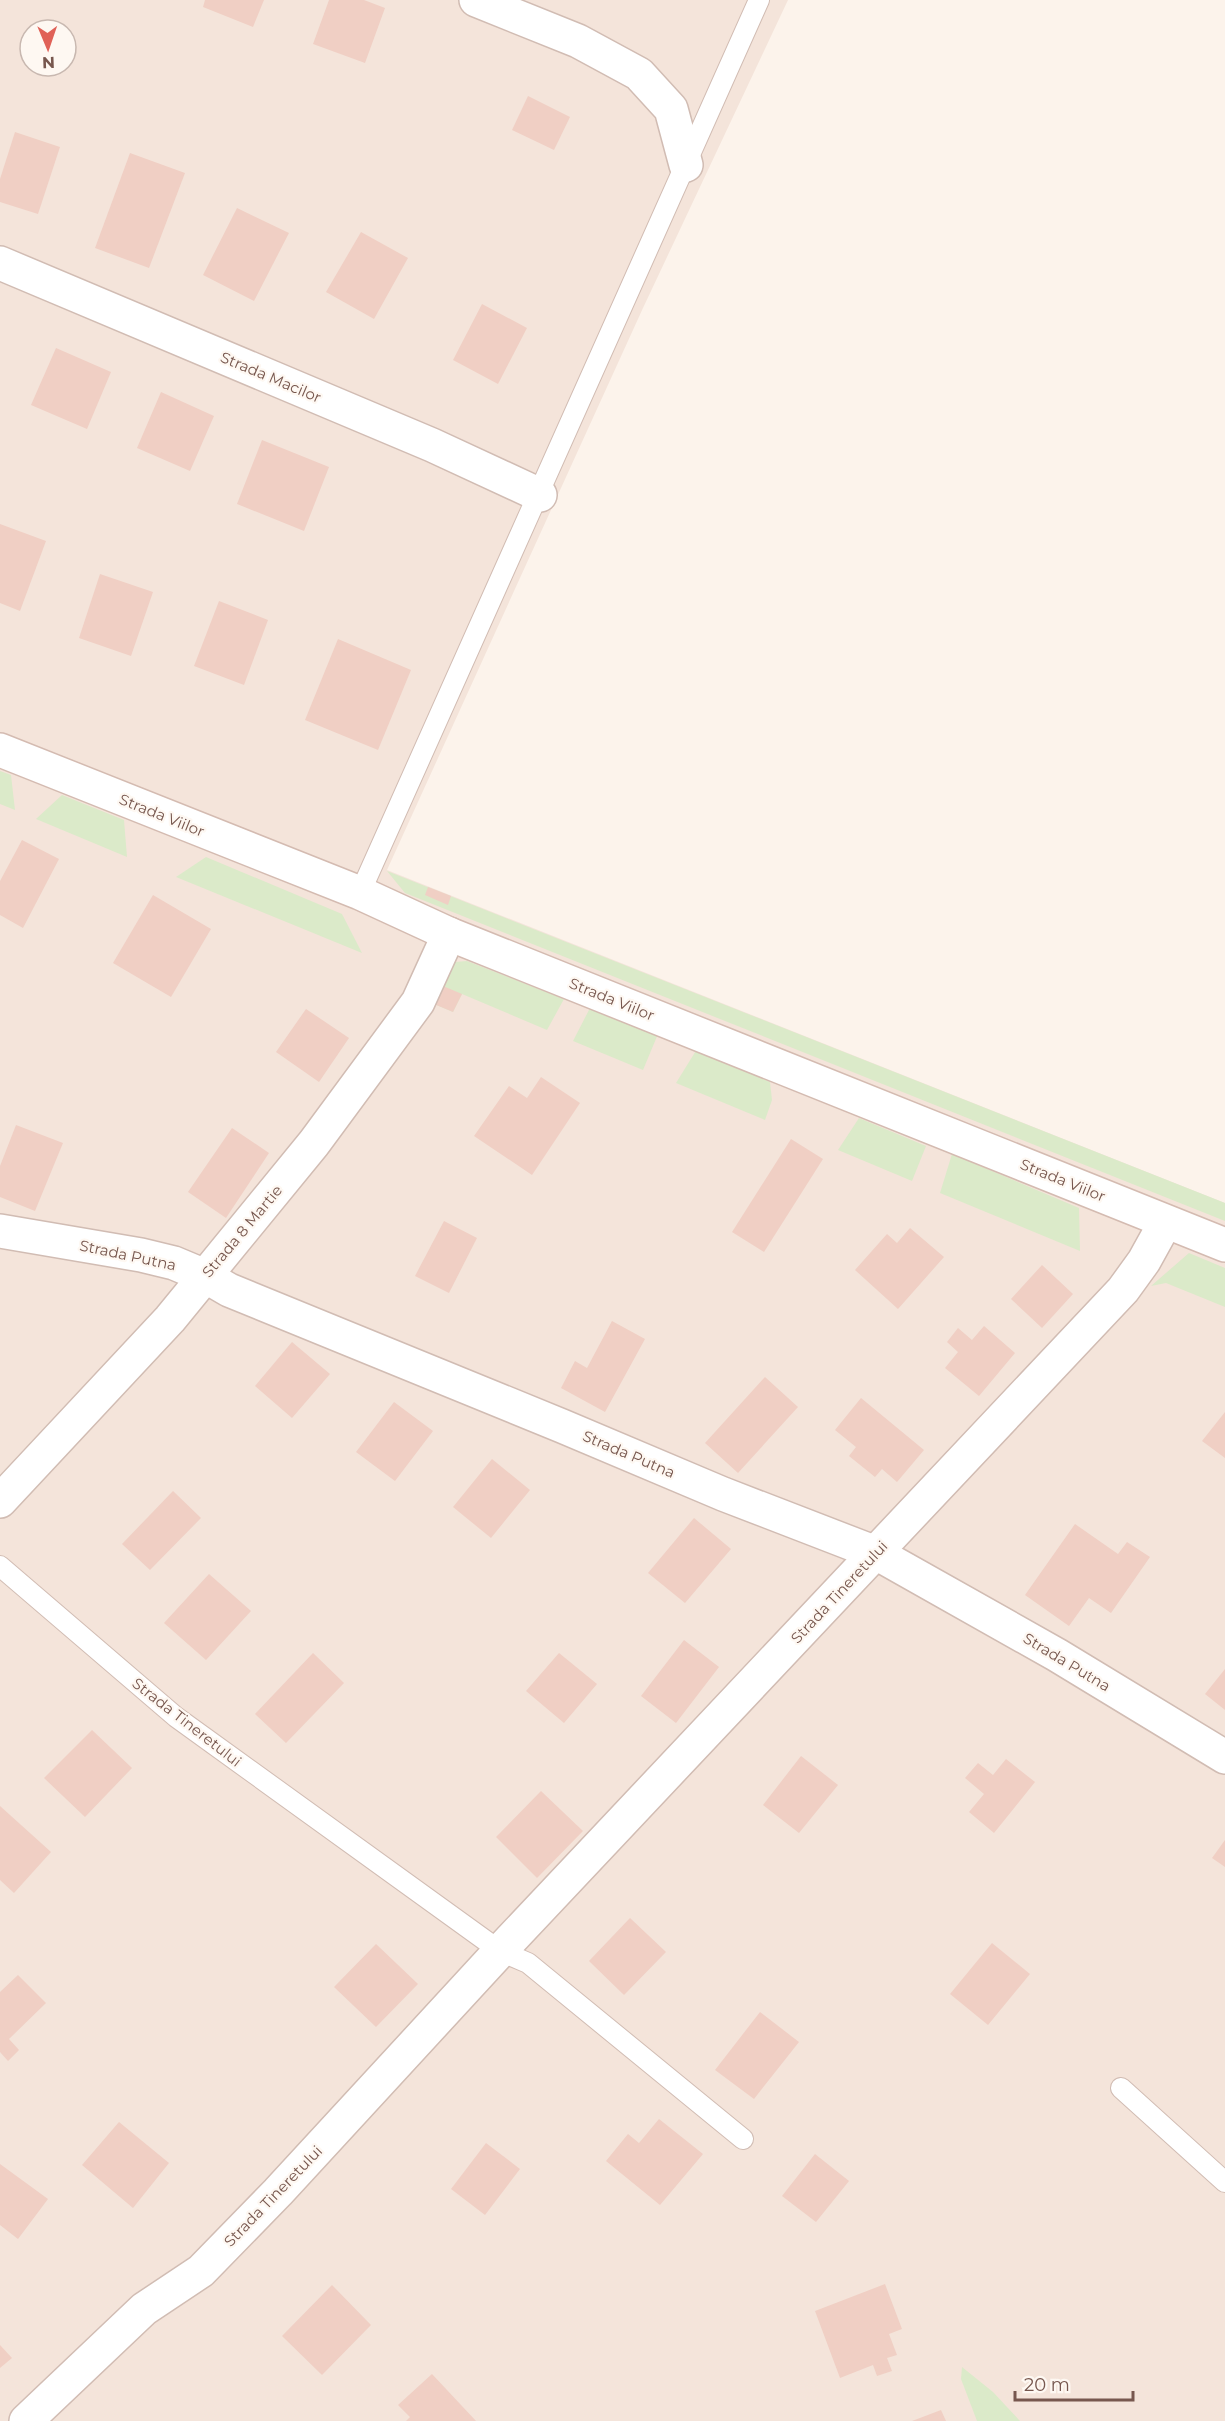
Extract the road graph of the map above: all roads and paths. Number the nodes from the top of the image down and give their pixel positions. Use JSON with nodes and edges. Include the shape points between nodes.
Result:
{"nodes":[{"id":1,"x":476,"y":0,"type":"edge"},
{"id":2,"x":759,"y":0,"type":"edge"},
{"id":3,"x":686,"y":165,"type":"junction"},
{"id":4,"x":0,"y":263,"type":"edge"},
{"id":5,"x":540,"y":495,"type":"junction"},
{"id":6,"x":0,"y":750,"type":"edge"},
{"id":7,"x":360,"y":893,"type":"junction"},
{"id":8,"x":449,"y":934,"type":"junction"},
{"id":9,"x":1166,"y":1222,"type":"junction"},
{"id":10,"x":0,"y":1231,"type":"edge"},
{"id":11,"x":1225,"y":1245,"type":"edge"},
{"id":12,"x":204,"y":1276,"type":"junction"},
{"id":13,"x":0,"y":1501,"type":"edge"},
{"id":14,"x":876,"y":1553,"type":"junction"},
{"id":15,"x":0,"y":1566,"type":"edge"},
{"id":16,"x":1225,"y":1757,"type":"edge"},
{"id":17,"x":500,"y":1950,"type":"junction"},
{"id":18,"x":1121,"y":2088,"type":"dead end"},
{"id":19,"x":743,"y":2139,"type":"dead end"},
{"id":20,"x":1225,"y":2182,"type":"edge"},
{"id":21,"x":26,"y":2421,"type":"edge"}],
"edges":[{"from":1,"to":3,"type":"street","via":[[578,41],[639,74],[671,109]]},
{"from":2,"to":3,"type":"lane"},
{"from":3,"to":5,"type":"lane"},
{"from":4,"to":5,"type":"street","name":"Strada Macilor","via":[[432,445]]},
{"from":5,"to":7,"type":"lane"},
{"from":6,"to":7,"type":"street","name":"Strada Viilor"},
{"from":7,"to":8,"type":"street","name":"Strada Viilor"},
{"from":8,"to":9,"type":"street","name":"Strada Viilor"},
{"from":8,"to":12,"type":"street","name":"Strada 8 Martie","via":[[418,1002],[314,1143]]},
{"from":9,"to":11,"type":"street","name":"Strada Viilor"},
{"from":9,"to":14,"type":"street","name":"Strada Tineretului","via":[[1123,1290]]},
{"from":10,"to":12,"type":"street","name":"Strada Putna","via":[[141,1255]]},
{"from":12,"to":13,"type":"street","name":"Strada 8 Martie","via":[[170,1319]]},
{"from":12,"to":14,"type":"street","name":"Strada Putna","via":[[229,1290],[723,1494]]},
{"from":14,"to":16,"type":"street","name":"Strada Putna","via":[[1057,1655]]},
{"from":14,"to":17,"type":"street","name":"Strada Tineretului"},
{"from":15,"to":17,"type":"lane","name":"Strada Tineretului","via":[[176,1718]]},
{"from":17,"to":19,"type":"lane","name":"Strada Tineretului","via":[[528,1963]]},
{"from":17,"to":21,"type":"street","name":"Strada Tineretului","via":[[201,2271],[144,2309]]},
{"from":18,"to":20,"type":"lane"}]}
